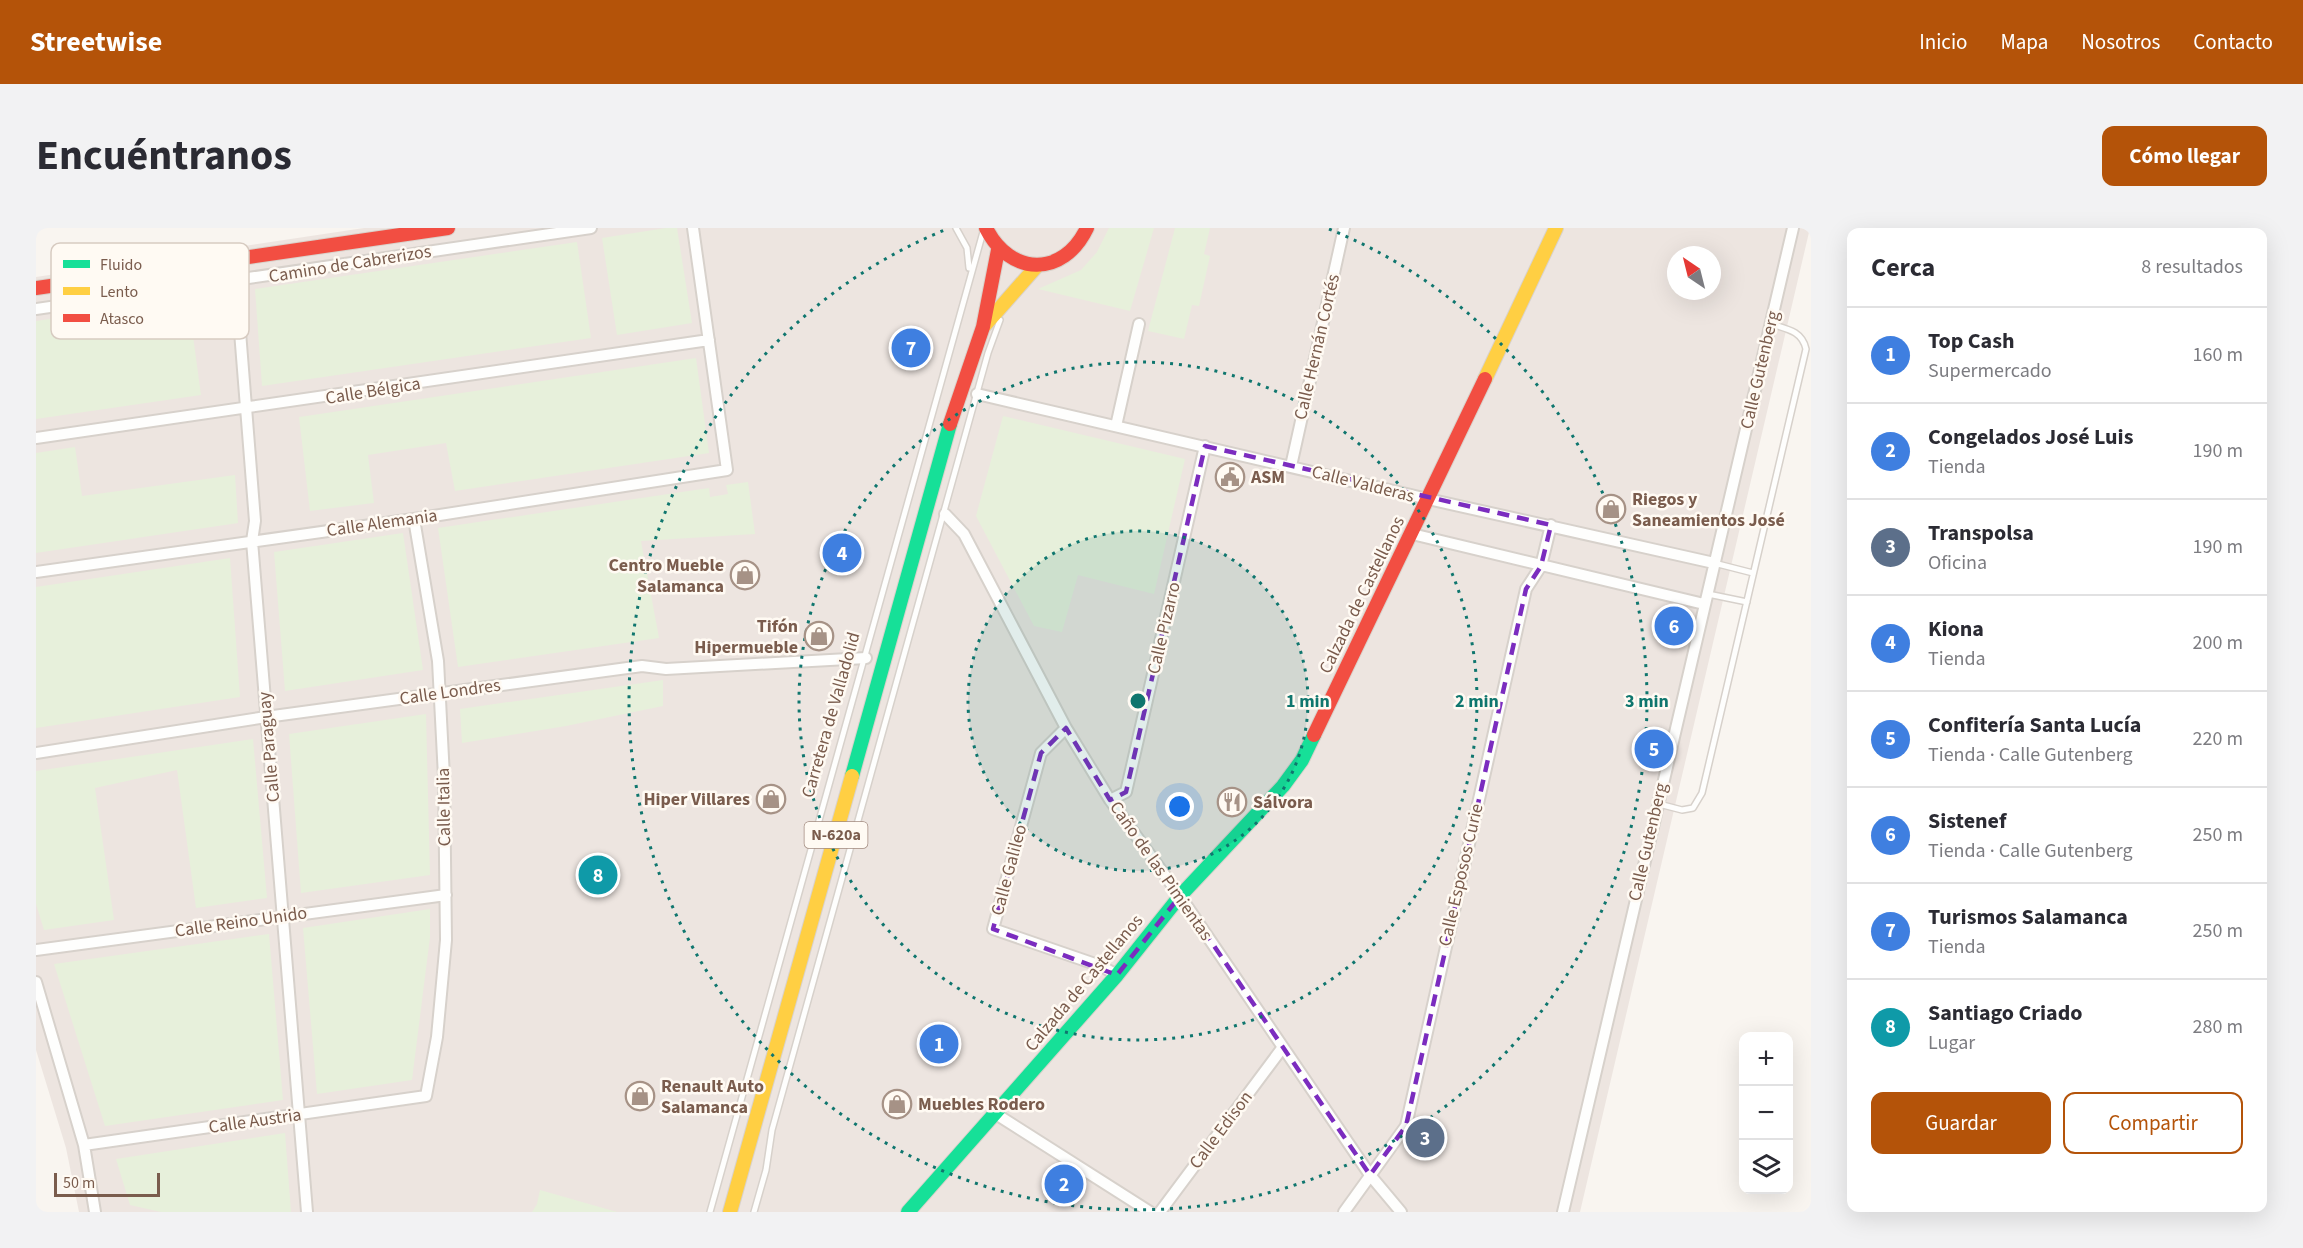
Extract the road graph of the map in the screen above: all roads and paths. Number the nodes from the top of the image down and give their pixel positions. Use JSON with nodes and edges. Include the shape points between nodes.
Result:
{"nodes":[{"id":1,"x":448,"y":228,"type":"edge"},
{"id":2,"x":591,"y":228,"type":"edge"},
{"id":3,"x":693,"y":228,"type":"edge"},
{"id":4,"x":956,"y":228,"type":"edge"},
{"id":5,"x":985,"y":228,"type":"edge"},
{"id":6,"x":1087,"y":228,"type":"edge"},
{"id":7,"x":1344,"y":228,"type":"edge"},
{"id":8,"x":1556,"y":228,"type":"edge"},
{"id":9,"x":1793,"y":228,"type":"edge"},
{"id":10,"x":998,"y":250,"type":"junction"},
{"id":11,"x":249,"y":257,"type":"edge"},
{"id":12,"x":1036,"y":267,"type":"junction"},
{"id":13,"x":970,"y":272,"type":"junction"},
{"id":14,"x":249,"y":279,"type":"edge"},
{"id":15,"x":51,"y":286,"type":"edge"},
{"id":16,"x":36,"y":288,"type":"edge"},
{"id":17,"x":1009,"y":297,"type":"junction"},
{"id":18,"x":51,"y":307,"type":"edge"},
{"id":19,"x":36,"y":309,"type":"edge"},
{"id":20,"x":1139,"y":324,"type":"dead end"},
{"id":21,"x":1771,"y":324,"type":"junction"},
{"id":22,"x":983,"y":327,"type":"junction"},
{"id":23,"x":241,"y":339,"type":"edge"},
{"id":24,"x":709,"y":340,"type":"junction"},
{"id":25,"x":977,"y":394,"type":"junction"},
{"id":26,"x":247,"y":410,"type":"junction"},
{"id":27,"x":1116,"y":426,"type":"junction"},
{"id":28,"x":36,"y":438,"type":"edge"},
{"id":29,"x":1205,"y":446,"type":"junction"},
{"id":30,"x":1291,"y":466,"type":"junction"},
{"id":31,"x":1428,"y":499,"type":"junction"},
{"id":32,"x":945,"y":514,"type":"junction"},
{"id":33,"x":414,"y":519,"type":"junction"},
{"id":34,"x":1551,"y":525,"type":"junction"},
{"id":35,"x":1412,"y":534,"type":"junction"},
{"id":36,"x":252,"y":541,"type":"junction"},
{"id":37,"x":1714,"y":563,"type":"junction"},
{"id":38,"x":1541,"y":566,"type":"junction"},
{"id":39,"x":36,"y":572,"type":"edge"},
{"id":40,"x":1753,"y":573,"type":"junction"},
{"id":41,"x":1705,"y":598,"type":"junction"},
{"id":42,"x":1747,"y":602,"type":"junction"},
{"id":43,"x":866,"y":658,"type":"junction"},
{"id":44,"x":440,"y":693,"type":"junction"},
{"id":45,"x":266,"y":717,"type":"junction"},
{"id":46,"x":1066,"y":728,"type":"junction"},
{"id":47,"x":36,"y":753,"type":"edge"},
{"id":48,"x":1110,"y":800,"type":"junction"},
{"id":49,"x":1657,"y":804,"type":"junction"},
{"id":50,"x":446,"y":895,"type":"junction"},
{"id":51,"x":1180,"y":896,"type":"junction"},
{"id":52,"x":283,"y":916,"type":"junction"},
{"id":53,"x":36,"y":950,"type":"edge"},
{"id":54,"x":1117,"y":975,"type":"junction"},
{"id":55,"x":36,"y":982,"type":"edge"},
{"id":56,"x":1283,"y":1047,"type":"junction"},
{"id":57,"x":426,"y":1096,"type":"joint"},
{"id":58,"x":996,"y":1114,"type":"junction"},
{"id":59,"x":300,"y":1115,"type":"junction"},
{"id":60,"x":84,"y":1144,"type":"junction"},
{"id":61,"x":1370,"y":1175,"type":"junction"},
{"id":62,"x":95,"y":1212,"type":"edge"},
{"id":63,"x":307,"y":1212,"type":"edge"},
{"id":64,"x":710,"y":1212,"type":"edge"},
{"id":65,"x":730,"y":1212,"type":"edge"},
{"id":66,"x":754,"y":1212,"type":"edge"},
{"id":67,"x":908,"y":1212,"type":"edge"},
{"id":68,"x":1150,"y":1212,"type":"edge"},
{"id":69,"x":1160,"y":1212,"type":"edge"},
{"id":70,"x":1344,"y":1212,"type":"edge"},
{"id":71,"x":1401,"y":1212,"type":"edge"},
{"id":72,"x":1563,"y":1212,"type":"edge"}],
"edges":[{"from":1,"to":11,"type":"main road"},
{"from":2,"to":14,"type":"street","name":"Camino de Cabrerizos"},
{"from":3,"to":24,"type":"street"},
{"from":4,"to":13,"type":"lane","via":[[967,248]]},
{"from":5,"to":10,"type":"main road"},
{"from":5,"to":13,"type":"lane","name":"Carretera de Valladolid"},
{"from":6,"to":12,"type":"main road","via":[[1077,248],[1065,258]]},
{"from":7,"to":30,"type":"street","name":"Calle Hernán Cortés"},
{"from":8,"to":31,"type":"main road","name":"Calzada de Castellanos"},
{"from":9,"to":21,"type":"street","name":"Calle Gutenberg"},
{"from":10,"to":12,"type":"main road","via":[[1011,260]]},
{"from":10,"to":22,"type":"main road","name":"Carretera de Valladolid","number":"N-620a"},
{"from":12,"to":17,"type":"main road","name":"Carretera de Valladolid","number":"N-620a"},
{"from":13,"to":43,"type":"lane","name":"Carretera de Valladolid"},
{"from":15,"to":16,"type":"main road"},
{"from":17,"to":22,"type":"main road","name":"Carretera de Valladolid","number":"N-620a"},
{"from":17,"to":25,"type":"lane","name":"Carretera de Valladolid"},
{"from":18,"to":19,"type":"street","name":"Camino de Cabrerizos"},
{"from":20,"to":27,"type":"street"},
{"from":21,"to":37,"type":"street","name":"Calle Gutenberg"},
{"from":21,"to":40,"type":"lane","via":[[1795,332],[1806,349]]},
{"from":22,"to":65,"type":"main road","name":"Carretera de Valladolid","number":"N-620a","via":[[957,400]]},
{"from":23,"to":26,"type":"street","name":"Calle Paraguay"},
{"from":24,"to":26,"type":"street","name":"Calle Bélgica"},
{"from":24,"to":33,"type":"street","name":"Calle Alemania","via":[[727,470]]},
{"from":25,"to":27,"type":"street","name":"Calle Valderas"},
{"from":25,"to":32,"type":"lane","name":"Carretera de Valladolid"},
{"from":26,"to":28,"type":"street","name":"Calle Bélgica"},
{"from":26,"to":36,"type":"street","name":"Calle Paraguay","via":[[255,521]]},
{"from":27,"to":29,"type":"street","name":"Calle Valderas"},
{"from":29,"to":30,"type":"street","name":"Calle Valderas"},
{"from":29,"to":48,"type":"street","name":"Calle Pizarro","via":[[1126,792]]},
{"from":30,"to":31,"type":"street","name":"Calle Valderas"},
{"from":31,"to":34,"type":"street","name":"Calle Valderas"},
{"from":31,"to":35,"type":"main road","name":"Calzada de Castellanos"},
{"from":32,"to":46,"type":"street","name":"Caño de las Pimientas","via":[[964,534]]},
{"from":32,"to":66,"type":"lane","name":"Carretera de Valladolid","via":[[770,1137]]},
{"from":33,"to":36,"type":"street","name":"Calle Alemania"},
{"from":33,"to":44,"type":"street","name":"Calle Italia"},
{"from":34,"to":37,"type":"street","name":"Calle Valderas"},
{"from":34,"to":38,"type":"street","name":"Calle Esposos Curie"},
{"from":35,"to":38,"type":"street"},
{"from":35,"to":51,"type":"main road","name":"Calzada de Castellanos","via":[[1302,760],[1283,786]]},
{"from":36,"to":39,"type":"street","name":"Calle Alemania"},
{"from":36,"to":45,"type":"street","name":"Calle Paraguay"},
{"from":37,"to":40,"type":"lane"},
{"from":37,"to":41,"type":"street","name":"Calle Gutenberg"},
{"from":38,"to":41,"type":"street"},
{"from":38,"to":61,"type":"street","name":"Calle Esposos Curie","via":[[1526,589],[1406,1126]]},
{"from":40,"to":42,"type":"lane"},
{"from":41,"to":42,"type":"lane"},
{"from":41,"to":49,"type":"street","name":"Calle Gutenberg"},
{"from":42,"to":49,"type":"lane","via":[[1699,802],[1682,810]]},
{"from":43,"to":44,"type":"street","name":"Calle Londres","via":[[666,669],[642,666]]},
{"from":43,"to":64,"type":"lane","name":"Carretera de Valladolid"},
{"from":44,"to":45,"type":"street","name":"Calle Londres"},
{"from":44,"to":50,"type":"street","name":"Calle Italia"},
{"from":45,"to":47,"type":"street","name":"Calle Londres"},
{"from":45,"to":52,"type":"street","name":"Calle Paraguay"},
{"from":46,"to":48,"type":"street","name":"Caño de las Pimientas"},
{"from":46,"to":54,"type":"street","name":"Calle Galileo","via":[[1041,753],[993,929]]},
{"from":48,"to":51,"type":"street","name":"Caño de las Pimientas"},
{"from":49,"to":72,"type":"street","name":"Calle Gutenberg"},
{"from":50,"to":52,"type":"street","name":"Calle Reino Unido"},
{"from":50,"to":57,"type":"street","name":"Calle Italia","via":[[437,1036]]},
{"from":51,"to":54,"type":"main road","name":"Calzada de Castellanos"},
{"from":51,"to":56,"type":"street","name":"Caño de las Pimientas"},
{"from":52,"to":53,"type":"street","name":"Calle Reino Unido"},
{"from":52,"to":59,"type":"street","name":"Calle Paraguay"},
{"from":54,"to":58,"type":"main road","name":"Calzada de Castellanos"},
{"from":55,"to":60,"type":"street"},
{"from":56,"to":61,"type":"street","name":"Caño de las Pimientas"},
{"from":56,"to":69,"type":"street","name":"Calle Edison"},
{"from":57,"to":59,"type":"street","name":"Calle Austria"},
{"from":58,"to":67,"type":"main road","name":"Calzada de Castellanos"},
{"from":58,"to":68,"type":"street"},
{"from":59,"to":60,"type":"street","name":"Calle Austria"},
{"from":59,"to":63,"type":"street","name":"Calle Paraguay"},
{"from":60,"to":62,"type":"street"},
{"from":61,"to":70,"type":"street","name":"Calle Esposos Curie"},
{"from":61,"to":71,"type":"street","name":"Caño de las Pimientas"}]}
